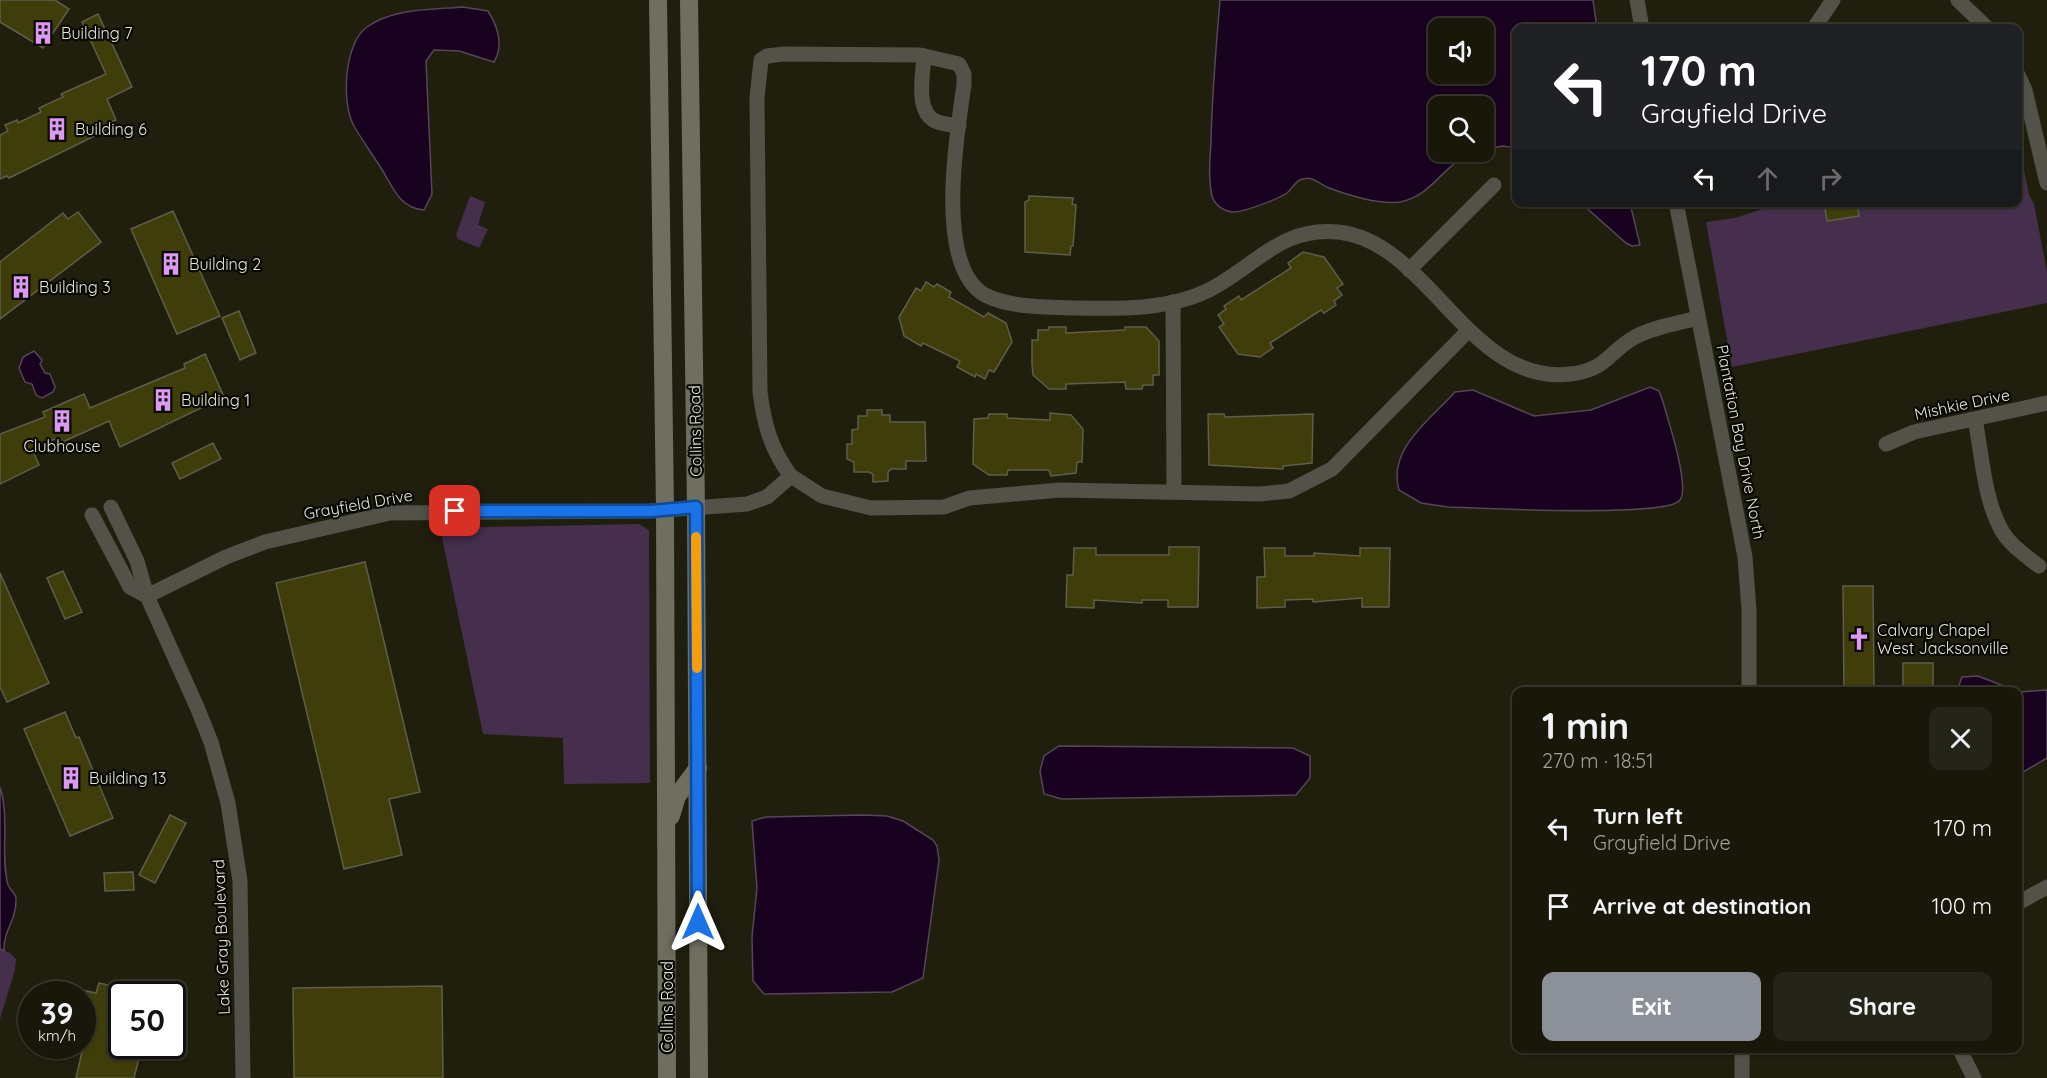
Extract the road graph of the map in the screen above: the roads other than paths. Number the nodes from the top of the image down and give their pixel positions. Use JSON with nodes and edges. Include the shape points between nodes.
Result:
{"nodes":[{"id":1,"x":658,"y":0,"type":"edge"},
{"id":2,"x":689,"y":0,"type":"edge"},
{"id":3,"x":1637,"y":0,"type":"edge"},
{"id":4,"x":1833,"y":0,"type":"edge"},
{"id":5,"x":1958,"y":0,"type":"edge"},
{"id":6,"x":1641,"y":24,"type":"edge"},
{"id":7,"x":1817,"y":24,"type":"edge"},
{"id":8,"x":1983,"y":24,"type":"edge"},
{"id":9,"x":924,"y":56,"type":"junction"},
{"id":10,"x":2022,"y":84,"type":"edge"},
{"id":11,"x":959,"y":126,"type":"junction"},
{"id":12,"x":2043,"y":145,"type":"edge"},
{"id":13,"x":2047,"y":183,"type":"edge"},
{"id":14,"x":1494,"y":185,"type":"dead end"},
{"id":15,"x":1677,"y":207,"type":"edge"},
{"id":16,"x":1409,"y":270,"type":"junction"},
{"id":17,"x":1173,"y":302,"type":"junction"},
{"id":18,"x":1698,"y":318,"type":"junction"},
{"id":19,"x":1468,"y":331,"type":"junction"},
{"id":20,"x":2047,"y":403,"type":"edge"},
{"id":21,"x":1976,"y":419,"type":"junction"},
{"id":22,"x":1886,"y":444,"type":"dead end"},
{"id":23,"x":791,"y":476,"type":"junction"},
{"id":24,"x":1173,"y":492,"type":"junction"},
{"id":25,"x":111,"y":507,"type":"dead end"},
{"id":26,"x":696,"y":507,"type":"junction"},
{"id":27,"x":665,"y":510,"type":"junction"},
{"id":28,"x":92,"y":515,"type":"dead end"},
{"id":29,"x":2039,"y":566,"type":"dead end"},
{"id":30,"x":147,"y":596,"type":"junction"},
{"id":31,"x":1749,"y":687,"type":"edge"},
{"id":32,"x":698,"y":768,"type":"junction"},
{"id":33,"x":666,"y":829,"type":"junction"},
{"id":34,"x":2047,"y":887,"type":"edge"},
{"id":35,"x":2022,"y":901,"type":"edge"},
{"id":36,"x":1742,"y":1053,"type":"edge"},
{"id":37,"x":1962,"y":1053,"type":"edge"},
{"id":38,"x":243,"y":1078,"type":"edge"},
{"id":39,"x":667,"y":1078,"type":"edge"},
{"id":40,"x":699,"y":1078,"type":"edge"},
{"id":41,"x":1742,"y":1078,"type":"edge"},
{"id":42,"x":1974,"y":1078,"type":"edge"}],
"edges":[{"from":1,"to":27,"type":"main road","name":"Collins Road"},
{"from":2,"to":26,"type":"main road","name":"Collins Road"},
{"from":3,"to":6,"type":"street"},
{"from":4,"to":7,"type":"street"},
{"from":5,"to":8,"type":"street"},
{"from":9,"to":11,"type":"street","via":[[922,94],[926,112],[936,122]]},
{"from":9,"to":11,"type":"street","via":[[959,64],[964,74]]},
{"from":9,"to":23,"type":"street","via":[[784,54],[761,60],[757,99],[760,392],[764,426],[778,459]]},
{"from":10,"to":12,"type":"street"},
{"from":11,"to":17,"type":"street","via":[[954,167],[958,257],[970,281],[983,294],[1001,301],[1050,307],[1134,308]]},
{"from":12,"to":13,"type":"street"},
{"from":14,"to":16,"type":"street"},
{"from":15,"to":18,"type":"street","name":"Plantation Bay Drive North"},
{"from":16,"to":17,"type":"street","via":[[1371,240],[1342,232],[1309,232],[1285,239],[1206,291]]},
{"from":16,"to":19,"type":"street"},
{"from":17,"to":24,"type":"street"},
{"from":18,"to":19,"type":"street","via":[[1634,338],[1602,365],[1568,374],[1545,375],[1522,367]]},
{"from":18,"to":31,"type":"street","name":"Plantation Bay Drive North","via":[[1745,556]]},
{"from":19,"to":24,"type":"street","via":[[1332,470],[1314,480],[1289,492]]},
{"from":20,"to":21,"type":"street","name":"Mishkie Drive"},
{"from":21,"to":22,"type":"street","name":"Mishkie Drive","via":[[1914,432]]},
{"from":21,"to":29,"type":"street","via":[[1992,507],[2002,532]]},
{"from":23,"to":24,"type":"street","via":[[822,496],[870,508],[944,507],[969,498],[1060,490]]},
{"from":23,"to":26,"type":"street","name":"Grayfield Drive","via":[[767,497],[747,504]]},
{"from":25,"to":30,"type":"street","name":"Lake Gray Boulevard","via":[[137,561]]},
{"from":26,"to":27,"type":"street","name":"Grayfield Drive"},
{"from":26,"to":32,"type":"main road","name":"Collins Road"},
{"from":27,"to":30,"type":"street","name":"Grayfield Drive","via":[[390,513],[265,542]]},
{"from":27,"to":33,"type":"main road","name":"Collins Road"},
{"from":28,"to":30,"type":"street","name":"Lake Gray Boulevard","via":[[130,587]]},
{"from":30,"to":38,"type":"street","name":"Lake Gray Boulevard","via":[[211,742],[228,803],[240,881]]},
{"from":32,"to":33,"type":"main road","via":[[677,796]]},
{"from":32,"to":40,"type":"main road","name":"Collins Road"},
{"from":33,"to":39,"type":"main road","name":"Collins Road"},
{"from":34,"to":35,"type":"street"},
{"from":36,"to":41,"type":"street"},
{"from":37,"to":42,"type":"street"}]}
